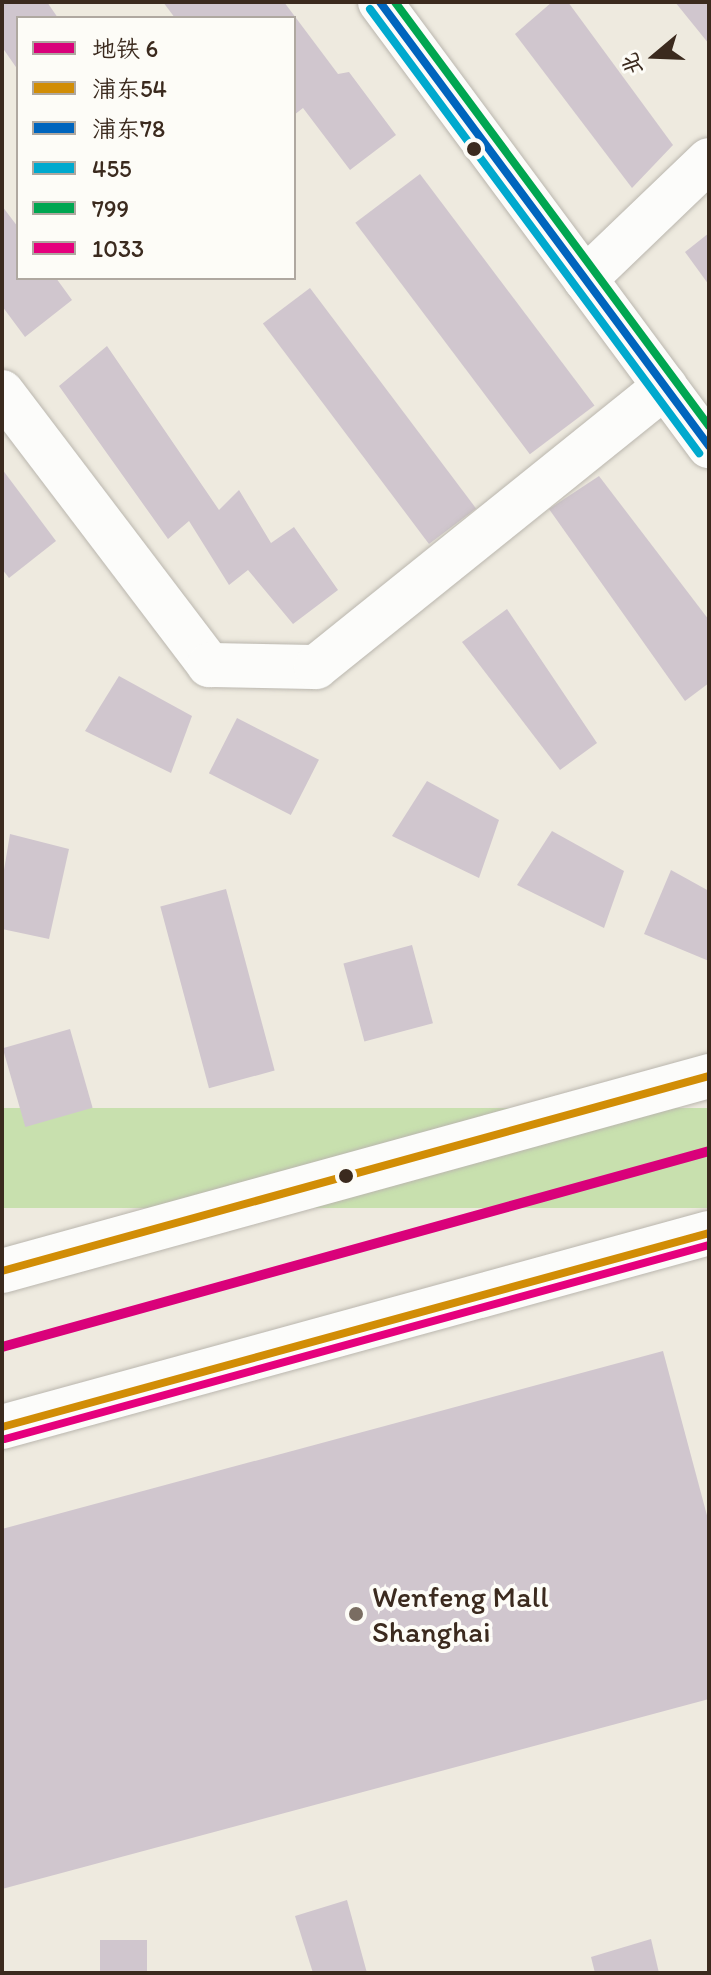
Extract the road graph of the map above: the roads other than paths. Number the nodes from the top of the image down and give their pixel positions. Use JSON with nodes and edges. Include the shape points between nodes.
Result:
{"nodes":[{"id":1,"x":380,"y":2,"type":"edge"},
{"id":2,"x":709,"y":160,"type":"edge"},
{"id":3,"x":585,"y":279,"type":"junction"},
{"id":4,"x":665,"y":386,"type":"junction"},
{"id":5,"x":2,"y":392,"type":"edge"},
{"id":6,"x":709,"y":446,"type":"edge"},
{"id":7,"x":709,"y":1076,"type":"edge"},
{"id":8,"x":709,"y":1233,"type":"edge"},
{"id":9,"x":2,"y":1271,"type":"edge"},
{"id":10,"x":2,"y":1427,"type":"edge"}],
"edges":[{"from":1,"to":3,"type":"main road"},
{"from":2,"to":3,"type":"main road"},
{"from":3,"to":4,"type":"main road"},
{"from":4,"to":5,"type":"main road","via":[[316,667],[209,665]]},
{"from":4,"to":6,"type":"main road"},
{"from":7,"to":9,"type":"main road"},
{"from":8,"to":10,"type":"main road"}]}
